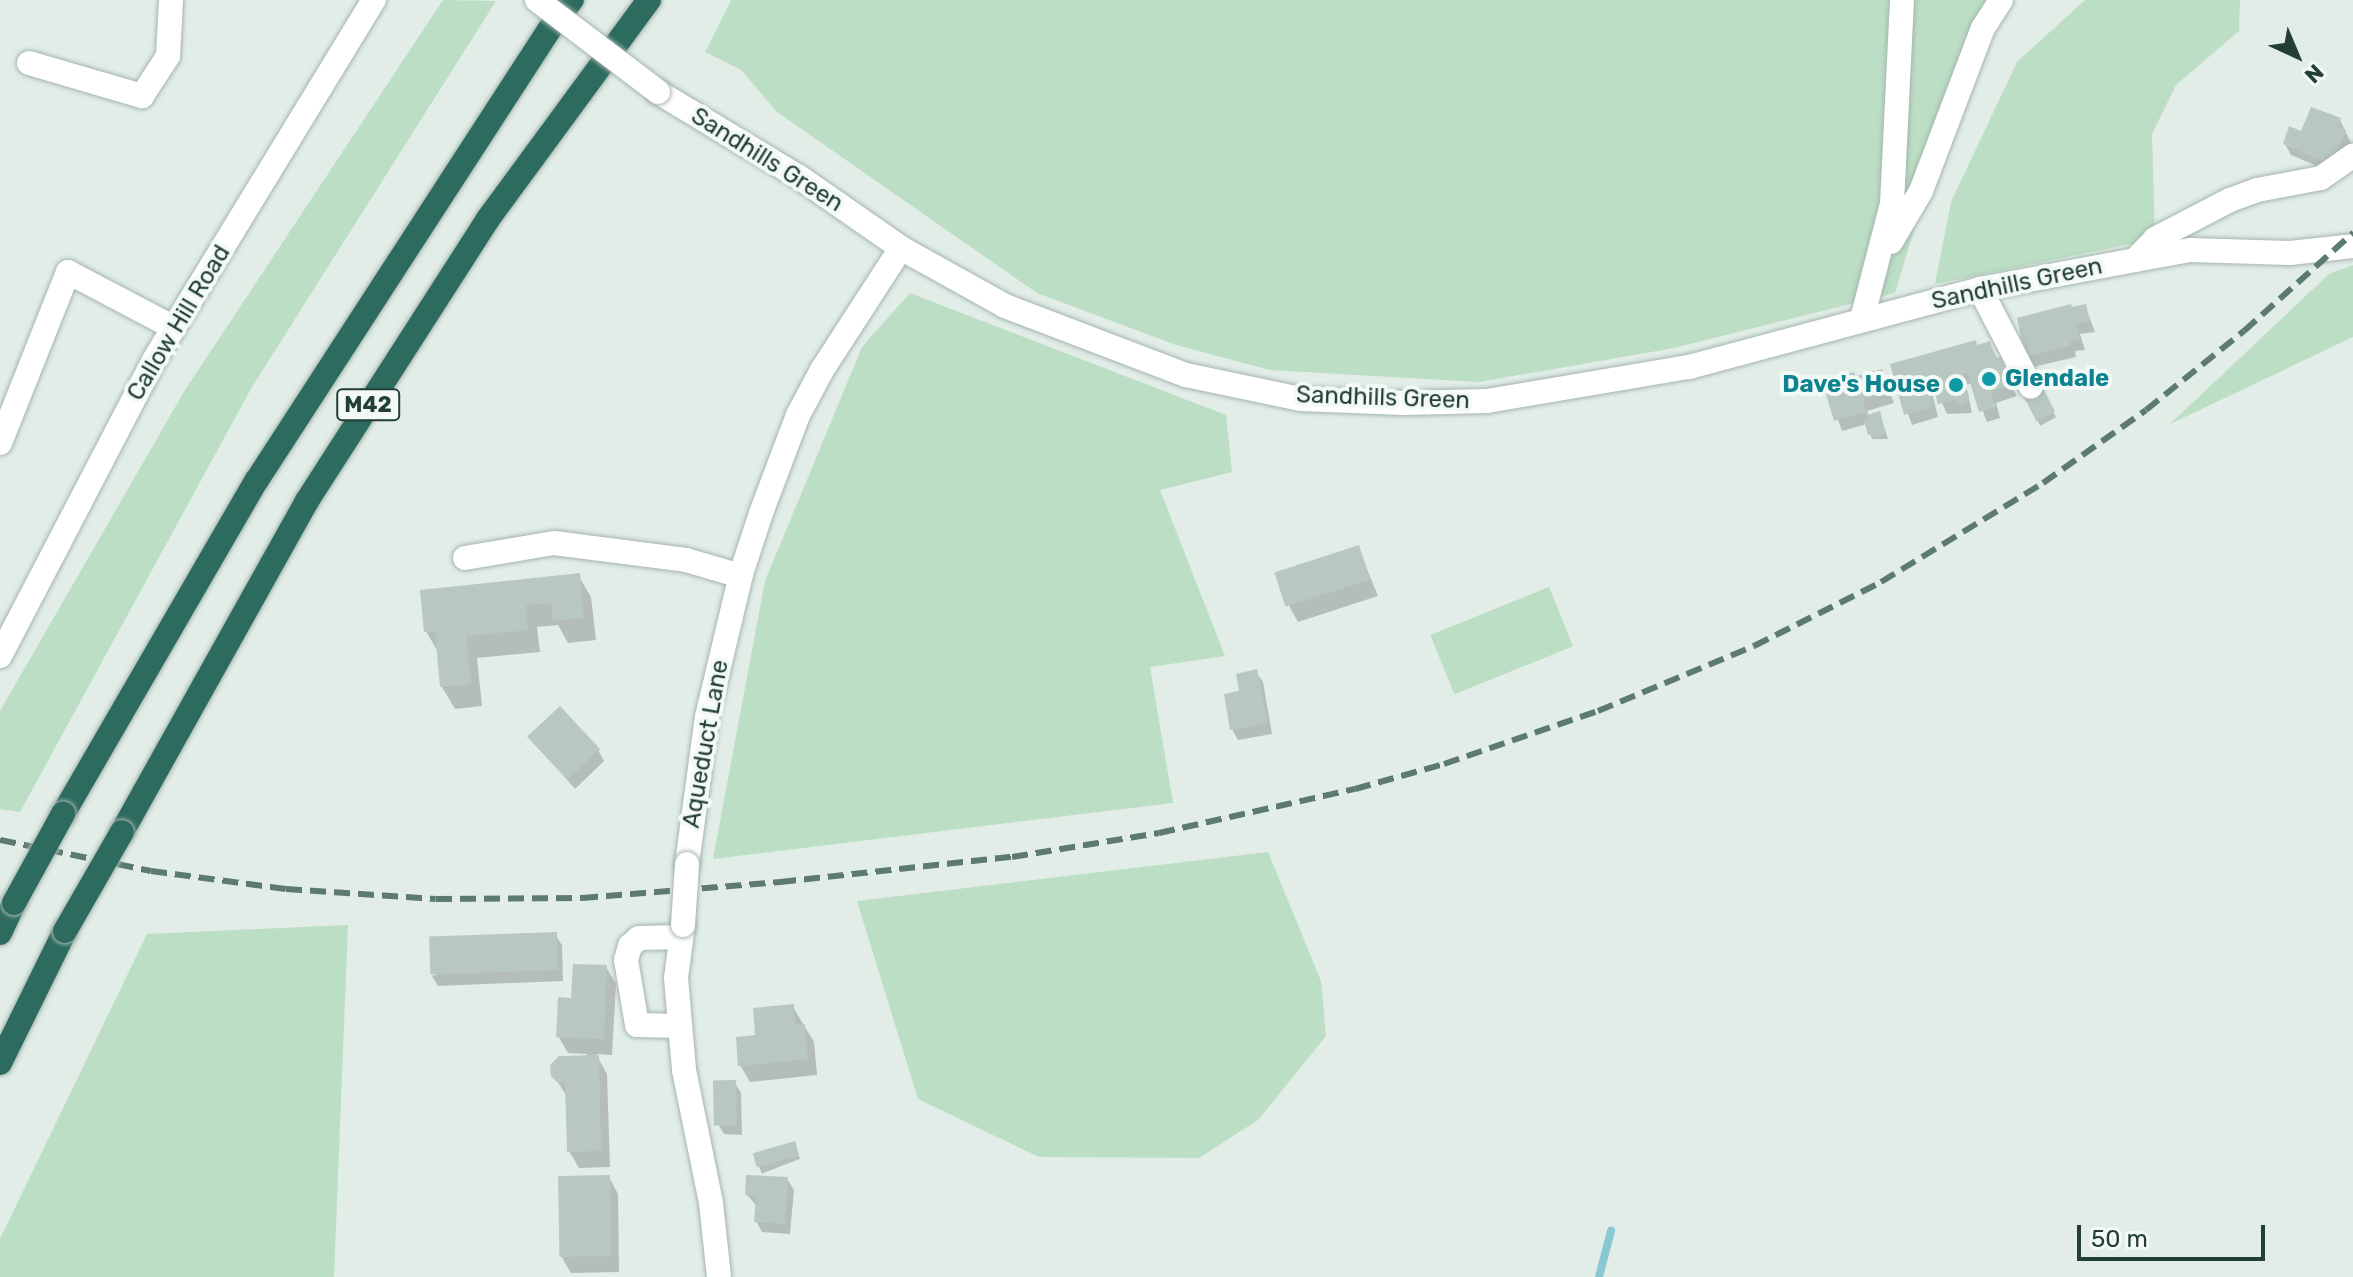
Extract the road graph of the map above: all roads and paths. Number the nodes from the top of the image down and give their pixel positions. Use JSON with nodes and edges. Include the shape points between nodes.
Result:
{"nodes":[{"id":1,"x":171,"y":0,"type":"edge"},
{"id":2,"x":374,"y":0,"type":"edge"},
{"id":3,"x":537,"y":0,"type":"edge"},
{"id":4,"x":572,"y":0,"type":"edge"},
{"id":5,"x":649,"y":0,"type":"edge"},
{"id":6,"x":1902,"y":0,"type":"edge"},
{"id":7,"x":2001,"y":0,"type":"edge"},
{"id":8,"x":29,"y":63,"type":"dead end"},
{"id":9,"x":2353,"y":156,"type":"edge"},
{"id":10,"x":2353,"y":246,"type":"edge"},
{"id":11,"x":901,"y":248,"type":"junction"},
{"id":12,"x":2135,"y":260,"type":"junction"},
{"id":13,"x":1876,"y":268,"type":"junction"},
{"id":14,"x":1980,"y":289,"type":"junction"},
{"id":15,"x":1862,"y":319,"type":"junction"},
{"id":16,"x":174,"y":328,"type":"junction"},
{"id":17,"x":2031,"y":387,"type":"dead end"},
{"id":18,"x":0,"y":443,"type":"edge"},
{"id":19,"x":465,"y":558,"type":"dead end"},
{"id":20,"x":741,"y":576,"type":"junction"},
{"id":21,"x":0,"y":656,"type":"edge"},
{"id":22,"x":682,"y":931,"type":"junction"},
{"id":23,"x":0,"y":933,"type":"edge"},
{"id":24,"x":680,"y":1026,"type":"junction"},
{"id":25,"x":0,"y":1063,"type":"edge"},
{"id":26,"x":719,"y":1277,"type":"edge"}],
"edges":[{"from":1,"to":8,"type":"street","via":[[168,56],[142,96]]},
{"from":2,"to":16,"type":"street","name":"Callow Hill Road"},
{"from":3,"to":11,"type":"street","name":"Sandhills Green","bridge":true,"via":[[658,92],[799,177]]},
{"from":4,"to":23,"type":"highway","number":"M42","bridge":true,"via":[[257,480]]},
{"from":5,"to":25,"type":"highway","number":"M42","bridge":true,"via":[[488,219],[307,501],[65,931]]},
{"from":6,"to":13,"type":"street","via":[[1892,204]]},
{"from":7,"to":13,"type":"street","via":[[1983,28],[1921,191]]},
{"from":9,"to":12,"type":"street","via":[[2321,178],[2230,200],[2155,239]]},
{"from":10,"to":12,"type":"street","name":"Sandhills Green","via":[[2256,253],[2190,250]]},
{"from":11,"to":15,"type":"street","name":"Sandhills Green","via":[[1005,306],[1089,340],[1186,375],[1301,399],[1487,401],[1689,367]]},
{"from":11,"to":20,"type":"street","name":"Aqueduct Lane","via":[[798,415]]},
{"from":12,"to":14,"type":"street","name":"Sandhills Green"},
{"from":13,"to":15,"type":"street"},
{"from":14,"to":15,"type":"street","name":"Sandhills Green"},
{"from":14,"to":17,"type":"street"},
{"from":16,"to":18,"type":"street","via":[[68,272]]},
{"from":16,"to":21,"type":"street","name":"Callow Hill Road"},
{"from":19,"to":20,"type":"street","via":[[554,543],[686,560]]},
{"from":20,"to":22,"type":"street","name":"Aqueduct Lane","bridge":true,"via":[[707,717]]},
{"from":22,"to":24,"type":"street","name":"Aqueduct Lane","via":[[676,978]]},
{"from":22,"to":24,"type":"street","via":[[639,938],[626,960],[637,1025]]},
{"from":24,"to":26,"type":"street","name":"Aqueduct Lane","via":[[718,1240]]}]}
